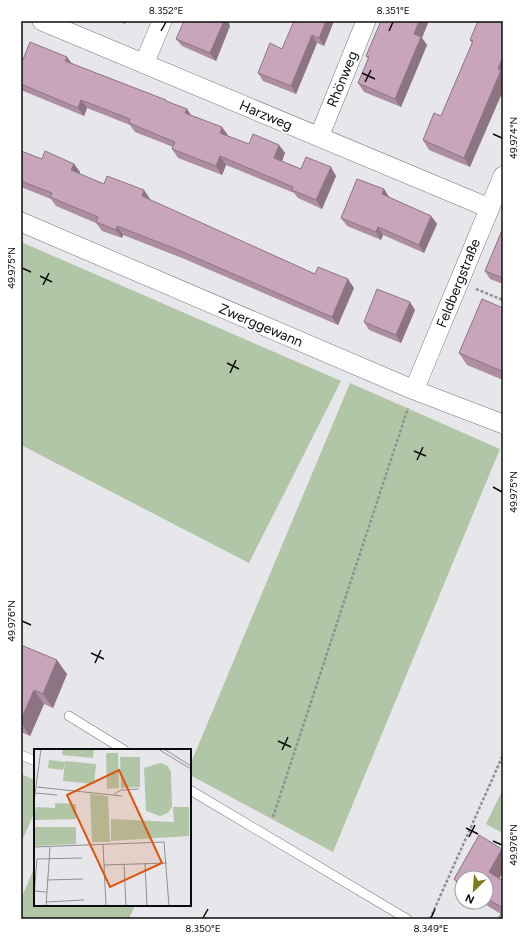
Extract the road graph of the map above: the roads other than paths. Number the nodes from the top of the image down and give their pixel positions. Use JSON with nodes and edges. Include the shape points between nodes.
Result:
{"nodes":[{"id":1,"x":42,"y":21,"type":"edge"},
{"id":2,"x":162,"y":21,"type":"edge"},
{"id":3,"x":366,"y":21,"type":"edge"},
{"id":4,"x":144,"y":64,"type":"junction"},
{"id":5,"x":319,"y":137,"type":"junction"},
{"id":6,"x":503,"y":176,"type":"edge"},
{"id":7,"x":489,"y":208,"type":"junction"},
{"id":8,"x":21,"y":222,"type":"edge"},
{"id":9,"x":414,"y":390,"type":"junction"},
{"id":10,"x":503,"y":424,"type":"edge"},
{"id":11,"x":69,"y":716,"type":"dead end"},
{"id":12,"x":122,"y":749,"type":"edge"},
{"id":13,"x":21,"y":755,"type":"edge"},
{"id":14,"x":34,"y":761,"type":"edge"},
{"id":15,"x":191,"y":791,"type":"edge"},
{"id":16,"x":407,"y":919,"type":"edge"}],
"edges":[{"from":1,"to":4,"type":"street","name":"Harzweg"},
{"from":2,"to":4,"type":"street"},
{"from":3,"to":5,"type":"street","name":"Rhönweg"},
{"from":4,"to":5,"type":"street","name":"Harzweg"},
{"from":5,"to":7,"type":"street","name":"Harzweg"},
{"from":6,"to":7,"type":"street","name":"Feldbergstraße"},
{"from":7,"to":9,"type":"street","name":"Feldbergstraße"},
{"from":8,"to":9,"type":"street","name":"Zwerggewann"},
{"from":9,"to":10,"type":"street","name":"Zwerggewann"},
{"from":11,"to":12,"type":"lane"},
{"from":13,"to":14,"type":"lane"},
{"from":15,"to":16,"type":"lane"}]}
